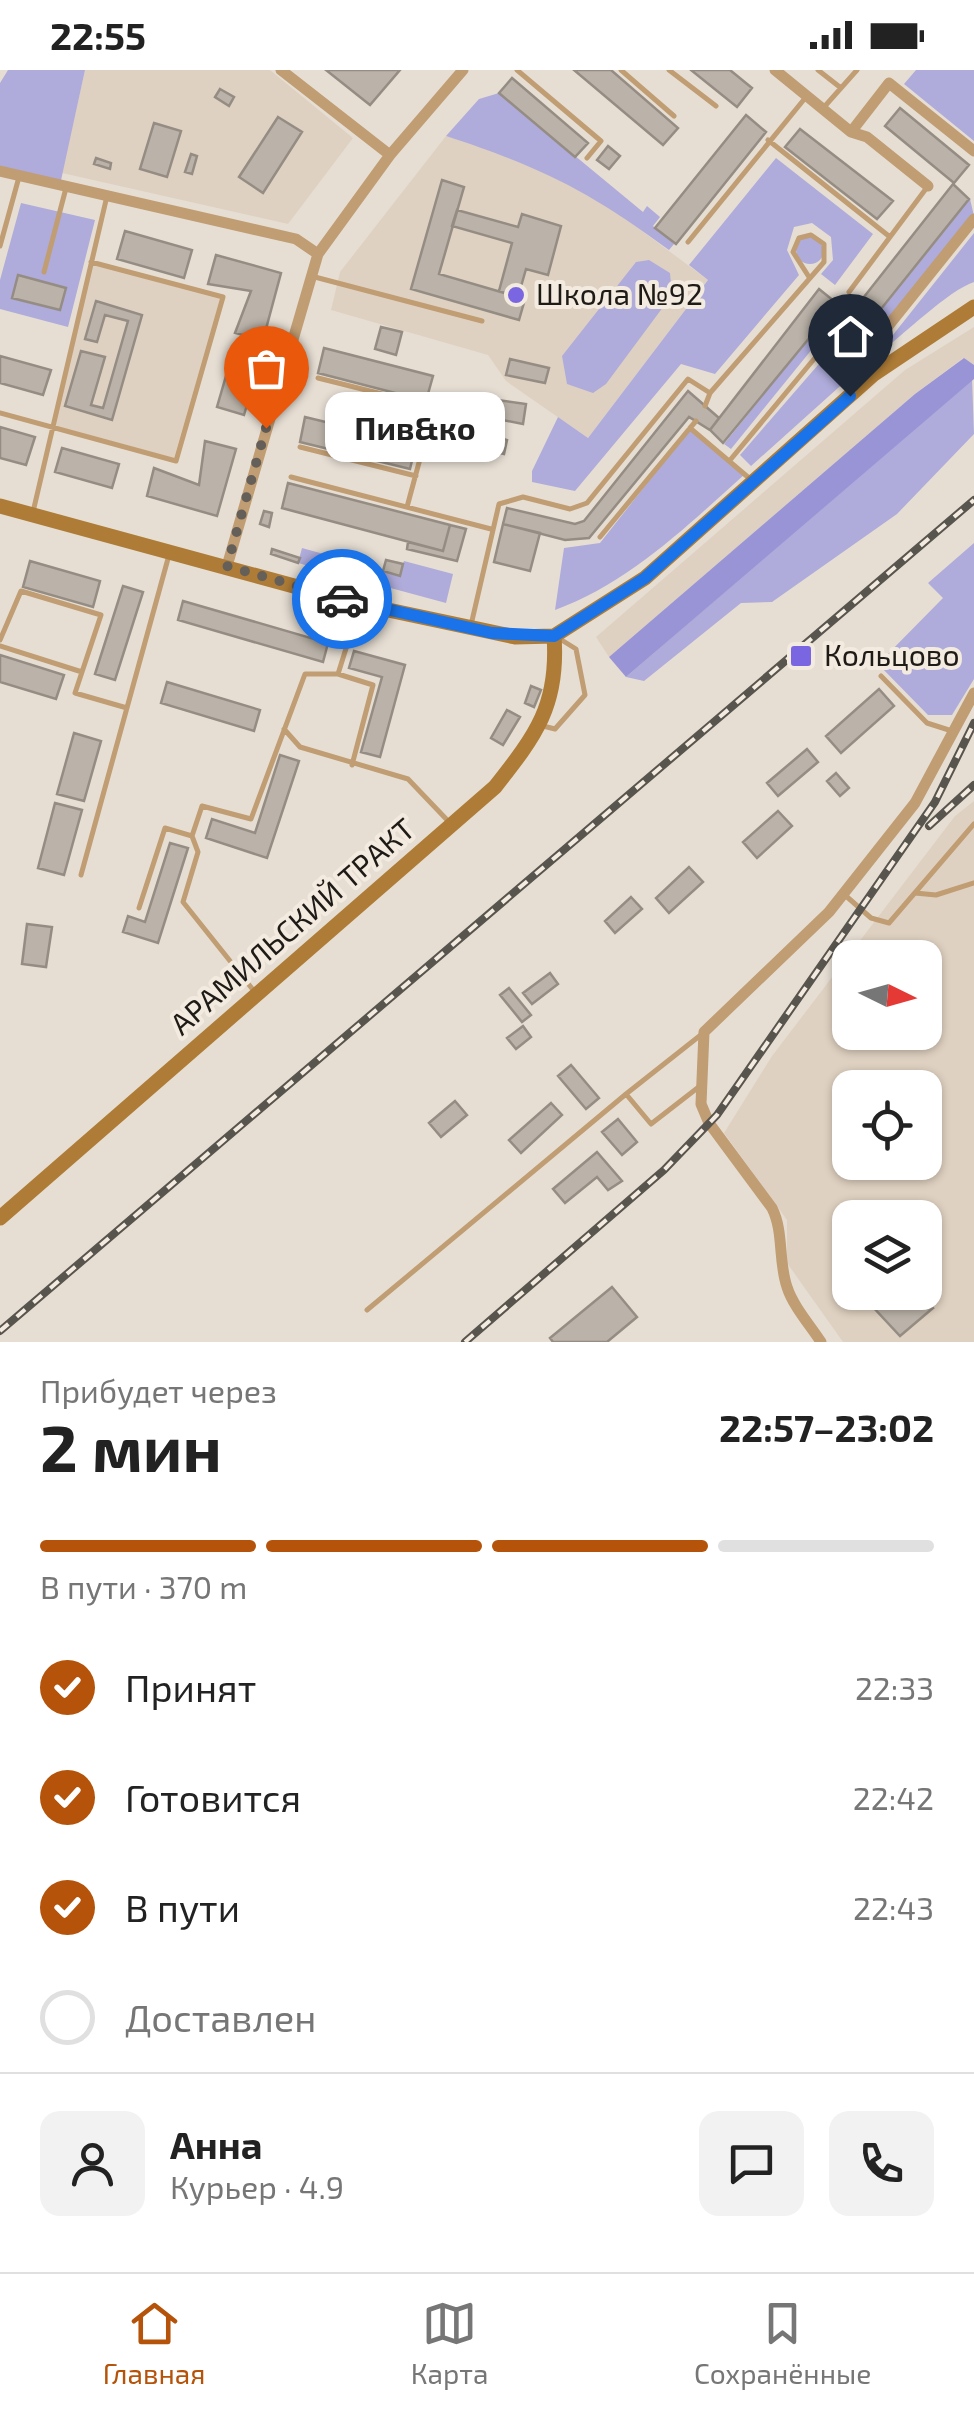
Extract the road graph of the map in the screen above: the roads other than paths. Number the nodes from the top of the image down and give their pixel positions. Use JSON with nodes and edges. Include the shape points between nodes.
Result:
{"nodes":[{"id":1,"x":282,"y":70,"type":"edge"},
{"id":2,"x":463,"y":70,"type":"edge"},
{"id":3,"x":517,"y":70,"type":"edge"},
{"id":4,"x":621,"y":70,"type":"edge"},
{"id":5,"x":669,"y":70,"type":"edge"},
{"id":6,"x":776,"y":70,"type":"edge"},
{"id":7,"x":818,"y":70,"type":"edge"},
{"id":8,"x":857,"y":70,"type":"edge"},
{"id":9,"x":841,"y":88,"type":"junction"},
{"id":10,"x":808,"y":95,"type":"junction"},
{"id":11,"x":716,"y":106,"type":"dead end"},
{"id":12,"x":824,"y":109,"type":"junction"},
{"id":13,"x":674,"y":116,"type":"dead end"},
{"id":14,"x":851,"y":132,"type":"junction"},
{"id":15,"x":768,"y":140,"type":"junction"},
{"id":16,"x":974,"y":151,"type":"edge"},
{"id":17,"x":390,"y":155,"type":"junction"},
{"id":18,"x":588,"y":158,"type":"dead end"},
{"id":19,"x":0,"y":171,"type":"edge"},
{"id":20,"x":19,"y":176,"type":"junction"},
{"id":21,"x":66,"y":186,"type":"junction"},
{"id":22,"x":928,"y":186,"type":"joint"},
{"id":23,"x":107,"y":194,"type":"junction"},
{"id":24,"x":974,"y":219,"type":"edge"},
{"id":25,"x":1,"y":237,"type":"edge"},
{"id":26,"x":890,"y":237,"type":"junction"},
{"id":27,"x":688,"y":242,"type":"dead end"},
{"id":28,"x":0,"y":246,"type":"edge"},
{"id":29,"x":318,"y":254,"type":"junction"},
{"id":30,"x":90,"y":262,"type":"junction"},
{"id":31,"x":44,"y":272,"type":"dead end"},
{"id":32,"x":309,"y":276,"type":"junction"},
{"id":33,"x":809,"y":277,"type":"junction"},
{"id":34,"x":848,"y":292,"type":"dead end"},
{"id":35,"x":974,"y":307,"type":"edge"},
{"id":36,"x":482,"y":321,"type":"dead end"},
{"id":37,"x":860,"y":362,"type":"junction"},
{"id":38,"x":874,"y":374,"type":"junction"},
{"id":39,"x":318,"y":378,"type":"dead end"},
{"id":40,"x":710,"y":393,"type":"junction"},
{"id":41,"x":706,"y":406,"type":"dead end"},
{"id":42,"x":0,"y":413,"type":"edge"},
{"id":43,"x":696,"y":421,"type":"dead end"},
{"id":44,"x":50,"y":427,"type":"junction"},
{"id":45,"x":690,"y":428,"type":"junction"},
{"id":46,"x":300,"y":446,"type":"dead end"},
{"id":47,"x":731,"y":459,"type":"junction"},
{"id":48,"x":292,"y":476,"type":"dead end"},
{"id":49,"x":416,"y":476,"type":"junction"},
{"id":50,"x":755,"y":484,"type":"junction"},
{"id":51,"x":0,"y":506,"type":"edge"},
{"id":52,"x":408,"y":507,"type":"junction"},
{"id":53,"x":33,"y":515,"type":"junction"},
{"id":54,"x":492,"y":530,"type":"junction"},
{"id":55,"x":600,"y":537,"type":"dead end"},
{"id":56,"x":170,"y":552,"type":"junction"},
{"id":57,"x":227,"y":566,"type":"junction"},
{"id":58,"x":360,"y":604,"type":"junction"},
{"id":59,"x":470,"y":629,"type":"junction"},
{"id":60,"x":554,"y":636,"type":"junction"},
{"id":61,"x":0,"y":643,"type":"edge"},
{"id":62,"x":82,"y":672,"type":"junction"},
{"id":63,"x":338,"y":674,"type":"junction"},
{"id":64,"x":881,"y":676,"type":"dead end"},
{"id":65,"x":974,"y":693,"type":"edge"},
{"id":66,"x":127,"y":708,"type":"junction"},
{"id":67,"x":540,"y":725,"type":"junction"},
{"id":68,"x":284,"y":729,"type":"junction"},
{"id":69,"x":954,"y":732,"type":"junction"},
{"id":70,"x":352,"y":766,"type":"junction"},
{"id":71,"x":974,"y":824,"type":"edge"},
{"id":72,"x":452,"y":825,"type":"junction"},
{"id":73,"x":192,"y":836,"type":"junction"},
{"id":74,"x":82,"y":875,"type":"dead end"},
{"id":75,"x":974,"y":883,"type":"edge"},
{"id":76,"x":915,"y":892,"type":"junction"},
{"id":77,"x":844,"y":894,"type":"junction"},
{"id":78,"x":139,"y":908,"type":"dead end"},
{"id":79,"x":258,"y":995,"type":"junction"},
{"id":80,"x":704,"y":1032,"type":"junction"},
{"id":81,"x":700,"y":1086,"type":"junction"},
{"id":82,"x":626,"y":1094,"type":"junction"},
{"id":83,"x":0,"y":1218,"type":"edge"},
{"id":84,"x":366,"y":1310,"type":"dead end"},
{"id":85,"x":820,"y":1342,"type":"edge"}],
"edges":[{"from":1,"to":17,"type":"street"},
{"from":2,"to":17,"type":"street"},
{"from":3,"to":18,"type":"lane","via":[[601,141]]},
{"from":4,"to":13,"type":"lane"},
{"from":5,"to":11,"type":"lane"},
{"from":6,"to":10,"type":"street"},
{"from":7,"to":9,"type":"lane"},
{"from":8,"to":9,"type":"lane"},
{"from":9,"to":12,"type":"lane"},
{"from":10,"to":12,"type":"street"},
{"from":10,"to":15,"type":"lane"},
{"from":12,"to":14,"type":"street"},
{"from":14,"to":16,"type":"street","via":[[889,83]]},
{"from":14,"to":22,"type":"street","via":[[868,137]]},
{"from":15,"to":26,"type":"lane"},
{"from":15,"to":27,"type":"lane"},
{"from":17,"to":29,"type":"street"},
{"from":19,"to":20,"type":"street"},
{"from":20,"to":21,"type":"street"},
{"from":20,"to":25,"type":"lane"},
{"from":21,"to":23,"type":"street"},
{"from":21,"to":31,"type":"lane"},
{"from":22,"to":26,"type":"lane"},
{"from":23,"to":29,"type":"street","via":[[125,192],[296,239]]},
{"from":23,"to":30,"type":"lane"},
{"from":24,"to":37,"type":"street"},
{"from":25,"to":28,"type":"lane"},
{"from":26,"to":34,"type":"lane"},
{"from":29,"to":32,"type":"street"},
{"from":30,"to":44,"type":"lane"},
{"from":30,"to":44,"type":"lane","via":[[223,298],[176,462]]},
{"from":32,"to":36,"type":"lane"},
{"from":32,"to":57,"type":"street"},
{"from":33,"to":33,"type":"lane","via":[[824,262],[824,244],[811,235],[799,238],[793,252]]},
{"from":33,"to":40,"type":"lane"},
{"from":35,"to":38,"type":"main road"},
{"from":37,"to":38,"type":"street"},
{"from":37,"to":47,"type":"lane","via":[[829,341]]},
{"from":38,"to":50,"type":"main road"},
{"from":39,"to":49,"type":"lane","via":[[434,407]]},
{"from":40,"to":41,"type":"lane"},
{"from":40,"to":54,"type":"lane","via":[[688,379],[587,503],[570,509],[522,497],[499,504]]},
{"from":42,"to":44,"type":"lane"},
{"from":43,"to":45,"type":"lane"},
{"from":44,"to":53,"type":"lane"},
{"from":45,"to":47,"type":"lane"},
{"from":45,"to":55,"type":"lane"},
{"from":46,"to":49,"type":"lane"},
{"from":47,"to":50,"type":"lane"},
{"from":48,"to":52,"type":"lane"},
{"from":49,"to":52,"type":"lane"},
{"from":50,"to":60,"type":"main road","via":[[645,578]]},
{"from":51,"to":53,"type":"main road"},
{"from":52,"to":54,"type":"lane"},
{"from":53,"to":56,"type":"main road"},
{"from":54,"to":59,"type":"lane"},
{"from":56,"to":57,"type":"main road"},
{"from":56,"to":66,"type":"lane"},
{"from":57,"to":58,"type":"main road"},
{"from":58,"to":59,"type":"main road"},
{"from":58,"to":63,"type":"lane"},
{"from":59,"to":60,"type":"main road"},
{"from":60,"to":67,"type":"main road","name":"АРАМИЛЬСКИЙ ТРАКТ","via":[[554,690]]},
{"from":60,"to":67,"type":"lane","via":[[576,648],[585,696],[555,730]]},
{"from":61,"to":62,"type":"lane"},
{"from":61,"to":62,"type":"lane","via":[[21,592],[100,615]]},
{"from":62,"to":66,"type":"lane","via":[[76,693]]},
{"from":63,"to":68,"type":"lane","via":[[306,674]]},
{"from":63,"to":70,"type":"lane","via":[[373,684]]},
{"from":64,"to":69,"type":"lane","via":[[927,723]]},
{"from":65,"to":69,"type":"street"},
{"from":66,"to":74,"type":"lane"},
{"from":67,"to":72,"type":"main road","name":"АРАМИЛЬСКИЙ ТРАКТ","via":[[495,787]]},
{"from":68,"to":70,"type":"lane","via":[[300,747]]},
{"from":68,"to":73,"type":"lane","via":[[251,819],[202,806]]},
{"from":69,"to":77,"type":"street","via":[[915,804]]},
{"from":70,"to":72,"type":"lane","via":[[408,779]]},
{"from":71,"to":76,"type":"lane"},
{"from":72,"to":79,"type":"main road","name":"АРАМИЛЬСКИЙ ТРАКТ"},
{"from":73,"to":78,"type":"lane","via":[[165,828]]},
{"from":73,"to":79,"type":"lane","via":[[198,852],[183,902]]},
{"from":75,"to":76,"type":"lane","via":[[936,895]]},
{"from":76,"to":77,"type":"lane","via":[[889,923],[870,918]]},
{"from":77,"to":80,"type":"street"},
{"from":79,"to":83,"type":"main road","name":"АРАМИЛЬСКИЙ ТРАКТ"},
{"from":80,"to":81,"type":"street"},
{"from":80,"to":82,"type":"lane"},
{"from":81,"to":82,"type":"lane","via":[[651,1124]]},
{"from":81,"to":85,"type":"street","via":[[709,1122],[779,1222],[787,1290]]},
{"from":82,"to":84,"type":"lane"}]}
